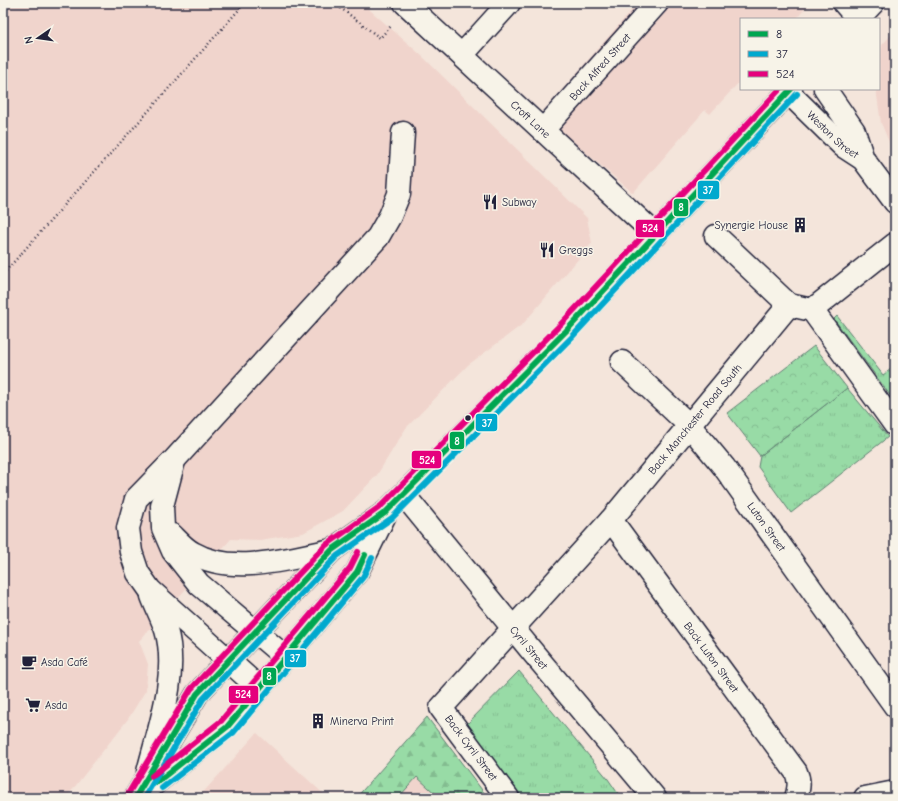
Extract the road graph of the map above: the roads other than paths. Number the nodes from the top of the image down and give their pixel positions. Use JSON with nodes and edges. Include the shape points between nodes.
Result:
{"nodes":[{"id":1,"x":509,"y":3,"type":"edge"},
{"id":2,"x":657,"y":3,"type":"edge"},
{"id":3,"x":844,"y":3,"type":"edge"},
{"id":4,"x":873,"y":3,"type":"edge"},
{"id":5,"x":407,"y":5,"type":"edge"},
{"id":6,"x":857,"y":18,"type":"edge"},
{"id":7,"x":859,"y":18,"type":"edge"},
{"id":8,"x":462,"y":55,"type":"junction"},
{"id":9,"x":789,"y":90,"type":"edge"},
{"id":10,"x":826,"y":90,"type":"edge"},
{"id":11,"x":542,"y":130,"type":"junction"},
{"id":12,"x":403,"y":133,"type":"dead end"},
{"id":13,"x":863,"y":159,"type":"junction"},
{"id":14,"x":895,"y":202,"type":"edge"},
{"id":15,"x":656,"y":235,"type":"junction"},
{"id":16,"x":716,"y":236,"type":"dead end"},
{"id":17,"x":895,"y":244,"type":"edge"},
{"id":18,"x":788,"y":306,"type":"junction"},
{"id":19,"x":812,"y":310,"type":"junction"},
{"id":20,"x":622,"y":362,"type":"dead end"},
{"id":21,"x":895,"y":424,"type":"edge"},
{"id":22,"x":689,"y":425,"type":"junction"},
{"id":23,"x":175,"y":459,"type":"junction"},
{"id":24,"x":404,"y":495,"type":"junction"},
{"id":25,"x":386,"y":512,"type":"junction"},
{"id":26,"x":611,"y":520,"type":"junction"},
{"id":27,"x":163,"y":528,"type":"junction"},
{"id":28,"x":332,"y":550,"type":"junction"},
{"id":29,"x":150,"y":590,"type":"junction"},
{"id":30,"x":513,"y":628,"type":"junction"},
{"id":31,"x":256,"y":632,"type":"junction"},
{"id":32,"x":285,"y":658,"type":"junction"},
{"id":33,"x":228,"y":661,"type":"junction"},
{"id":34,"x":259,"y":688,"type":"junction"},
{"id":35,"x":895,"y":706,"type":"edge"},
{"id":36,"x":895,"y":792,"type":"edge"},
{"id":37,"x":139,"y":793,"type":"edge"},
{"id":38,"x":508,"y":798,"type":"edge"},
{"id":39,"x":655,"y":798,"type":"edge"},
{"id":40,"x":796,"y":798,"type":"edge"},
{"id":41,"x":865,"y":798,"type":"edge"}],
"edges":[{"from":1,"to":8,"type":"street"},
{"from":2,"to":11,"type":"street","name":"Back Alfred Street"},
{"from":3,"to":6,"type":"street"},
{"from":4,"to":7,"type":"street"},
{"from":5,"to":8,"type":"street","name":"Croft Lane"},
{"from":8,"to":11,"type":"street","name":"Croft Lane"},
{"from":9,"to":13,"type":"street","name":"Weston Street","via":[[843,146]]},
{"from":9,"to":15,"type":"street"},
{"from":10,"to":13,"type":"street","name":"Weston Street","via":[[854,131]]},
{"from":11,"to":15,"type":"street","name":"Croft Lane"},
{"from":12,"to":23,"type":"street","via":[[399,194],[378,237]]},
{"from":13,"to":14,"type":"street","name":"Weston Street"},
{"from":15,"to":24,"type":"street","via":[[566,331]]},
{"from":16,"to":18,"type":"street"},
{"from":17,"to":19,"type":"street"},
{"from":18,"to":19,"type":"street"},
{"from":18,"to":22,"type":"street","name":"Back Manchester Road South"},
{"from":19,"to":21,"type":"street"},
{"from":20,"to":22,"type":"street","name":"Luton Street"},
{"from":22,"to":26,"type":"street","name":"Back Manchester Road South"},
{"from":22,"to":35,"type":"street","name":"Luton Street","via":[[724,467]]},
{"from":23,"to":27,"type":"street","via":[[162,506]]},
{"from":23,"to":29,"type":"street","via":[[136,499],[128,528],[131,552],[138,572]]},
{"from":24,"to":25,"type":"street"},
{"from":24,"to":30,"type":"street","name":"Cyril Street"},
{"from":25,"to":28,"type":"street"},
{"from":25,"to":32,"type":"street","via":[[357,572]]},
{"from":26,"to":30,"type":"street","name":"Back Manchester Road South"},
{"from":26,"to":40,"type":"street","name":"Back Luton Street","via":[[796,772],[799,789]]},
{"from":27,"to":28,"type":"street","via":[[192,553],[211,561],[247,565]]},
{"from":27,"to":31,"type":"street","via":[[173,550],[199,584]]},
{"from":28,"to":31,"type":"street"},
{"from":29,"to":33,"type":"street"},
{"from":29,"to":37,"type":"street","via":[[166,631],[170,657],[168,693]]},
{"from":30,"to":38,"type":"street","name":"Back Cyril Street","via":[[441,708]]},
{"from":30,"to":39,"type":"street","name":"Cyril Street"},
{"from":31,"to":32,"type":"street"},
{"from":31,"to":33,"type":"street"},
{"from":32,"to":34,"type":"street"},
{"from":33,"to":34,"type":"street"},
{"from":33,"to":37,"type":"street","via":[[197,694]]},
{"from":34,"to":37,"type":"street","via":[[227,726]]},
{"from":36,"to":41,"type":"street"}]}
